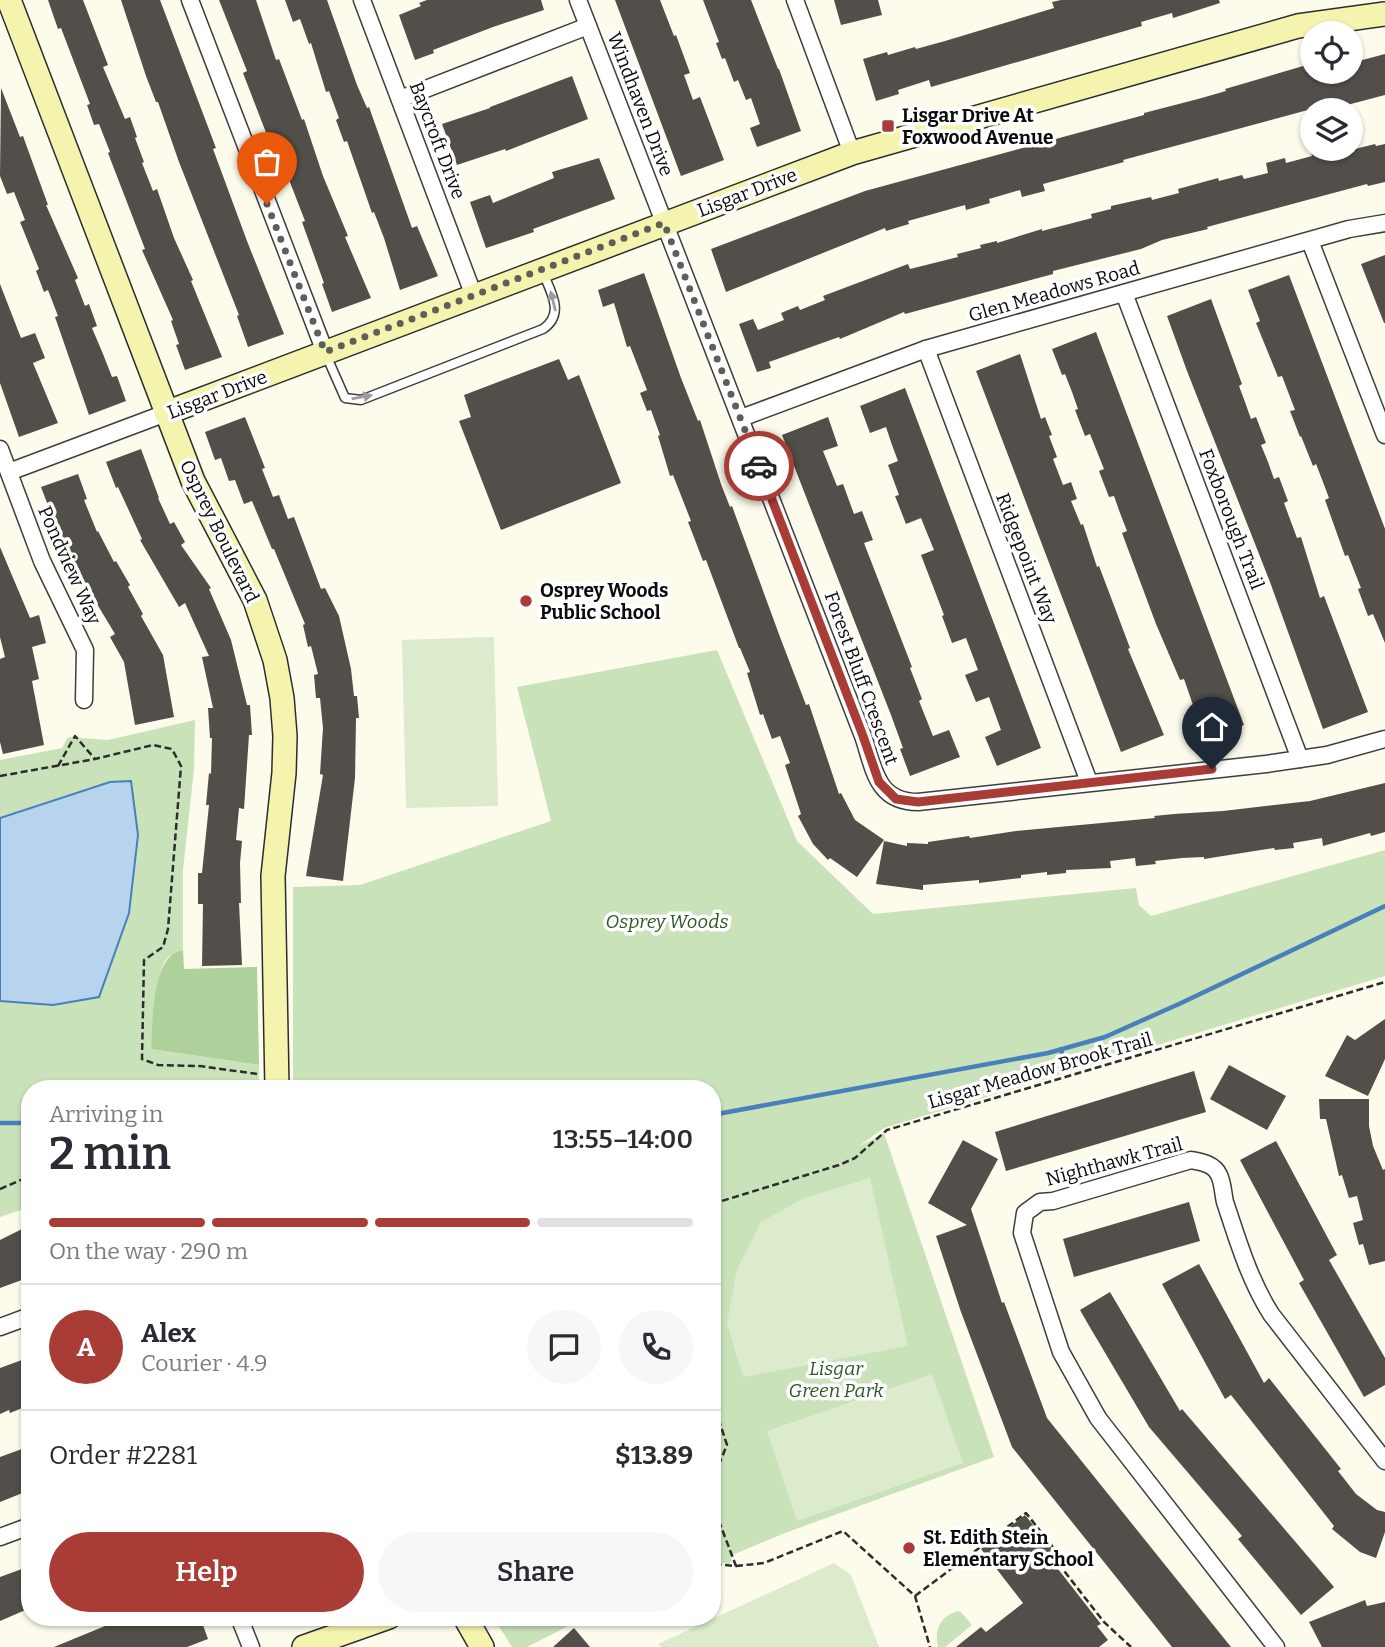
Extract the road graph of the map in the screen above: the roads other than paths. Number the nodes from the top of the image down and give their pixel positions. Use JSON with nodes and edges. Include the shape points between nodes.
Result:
{"nodes":[{"id":1,"x":9,"y":0,"type":"edge"},
{"id":2,"x":190,"y":0,"type":"edge"},
{"id":3,"x":362,"y":0,"type":"edge"},
{"id":4,"x":578,"y":0,"type":"edge"},
{"id":5,"x":795,"y":0,"type":"edge"},
{"id":6,"x":1385,"y":14,"type":"edge"},
{"id":7,"x":588,"y":26,"type":"junction"},
{"id":8,"x":400,"y":99,"type":"junction"},
{"id":9,"x":852,"y":153,"type":"junction"},
{"id":10,"x":664,"y":223,"type":"junction"},
{"id":11,"x":1385,"y":223,"type":"edge"},
{"id":12,"x":1310,"y":241,"type":"junction"},
{"id":13,"x":541,"y":270,"type":"junction"},
{"id":14,"x":1124,"y":293,"type":"junction"},
{"id":15,"x":474,"y":296,"type":"junction"},
{"id":16,"x":926,"y":349,"type":"junction"},
{"id":17,"x":325,"y":352,"type":"junction"},
{"id":18,"x":166,"y":413,"type":"junction"},
{"id":19,"x":741,"y":418,"type":"junction"},
{"id":20,"x":1385,"y":435,"type":"edge"},
{"id":21,"x":0,"y":449,"type":"edge"},
{"id":22,"x":9,"y":472,"type":"junction"},
{"id":23,"x":84,"y":700,"type":"dead end"},
{"id":24,"x":1385,"y":739,"type":"edge"},
{"id":25,"x":1300,"y":759,"type":"junction"},
{"id":26,"x":1089,"y":782,"type":"junction"},
{"id":27,"x":269,"y":1080,"type":"edge"},
{"id":28,"x":21,"y":1319,"type":"edge"},
{"id":29,"x":0,"y":1327,"type":"edge"},
{"id":30,"x":1385,"y":1461,"type":"edge"},
{"id":31,"x":21,"y":1529,"type":"edge"},
{"id":32,"x":0,"y":1537,"type":"edge"},
{"id":33,"x":243,"y":1626,"type":"edge"},
{"id":34,"x":364,"y":1626,"type":"edge"},
{"id":35,"x":470,"y":1626,"type":"edge"},
{"id":36,"x":251,"y":1647,"type":"edge"},
{"id":37,"x":304,"y":1647,"type":"edge"},
{"id":38,"x":482,"y":1647,"type":"edge"},
{"id":39,"x":1276,"y":1647,"type":"edge"}],
"edges":[{"from":1,"to":18,"type":"street","name":"Osprey Boulevard"},
{"from":2,"to":17,"type":"street"},
{"from":3,"to":8,"type":"street","name":"Baycroft Drive"},
{"from":4,"to":7,"type":"street","name":"Windhaven Drive"},
{"from":5,"to":9,"type":"street"},
{"from":6,"to":9,"type":"street","name":"Lisgar Drive","via":[[1298,26]]},
{"from":7,"to":8,"type":"street"},
{"from":7,"to":10,"type":"street","name":"Windhaven Drive"},
{"from":8,"to":15,"type":"street","name":"Baycroft Drive"},
{"from":9,"to":10,"type":"street","name":"Lisgar Drive"},
{"from":10,"to":13,"type":"street","name":"Lisgar Drive"},
{"from":10,"to":19,"type":"street","name":"Forest Bluff Crescent"},
{"from":11,"to":12,"type":"street","name":"Glen Meadows Road"},
{"from":12,"to":14,"type":"street","name":"Glen Meadows Road"},
{"from":12,"to":20,"type":"street"},
{"from":13,"to":15,"type":"street","name":"Lisgar Drive"},
{"from":17,"to":13,"type":"lane","one_way":true,"via":[[345,398],[361,400],[543,329],[556,309]]},
{"from":14,"to":16,"type":"street","name":"Glen Meadows Road"},
{"from":14,"to":25,"type":"street","name":"Foxborough Trail"},
{"from":15,"to":17,"type":"street","name":"Lisgar Drive"},
{"from":16,"to":19,"type":"street","name":"Glen Meadows Road"},
{"from":16,"to":26,"type":"street","name":"Ridgepoint Way"},
{"from":17,"to":18,"type":"street","name":"Lisgar Drive"},
{"from":18,"to":22,"type":"street","name":"Lisgar Drive"},
{"from":18,"to":27,"type":"street","name":"Osprey Boulevard","via":[[205,509],[262,617],[282,698],[285,755],[273,876]]},
{"from":19,"to":26,"type":"street","name":"Forest Bluff Crescent","via":[[883,789],[896,799],[918,802]]},
{"from":21,"to":22,"type":"street","name":"Pondview Way"},
{"from":22,"to":23,"type":"street","name":"Pondview Way","via":[[42,561],[85,650]]},
{"from":24,"to":25,"type":"street","name":"Forest Bluff Crescent"},
{"from":25,"to":26,"type":"street","name":"Forest Bluff Crescent"},
{"from":28,"to":29,"type":"street"},
{"from":30,"to":39,"type":"street","name":"Nighthawk Trail","via":[[1259,1295],[1213,1167],[1192,1160],[1040,1202],[1025,1213],[1022,1233],[1073,1377],[1111,1435]]},
{"from":31,"to":32,"type":"street"},
{"from":33,"to":36,"type":"street"},
{"from":34,"to":37,"type":"street"},
{"from":35,"to":38,"type":"street"}]}
